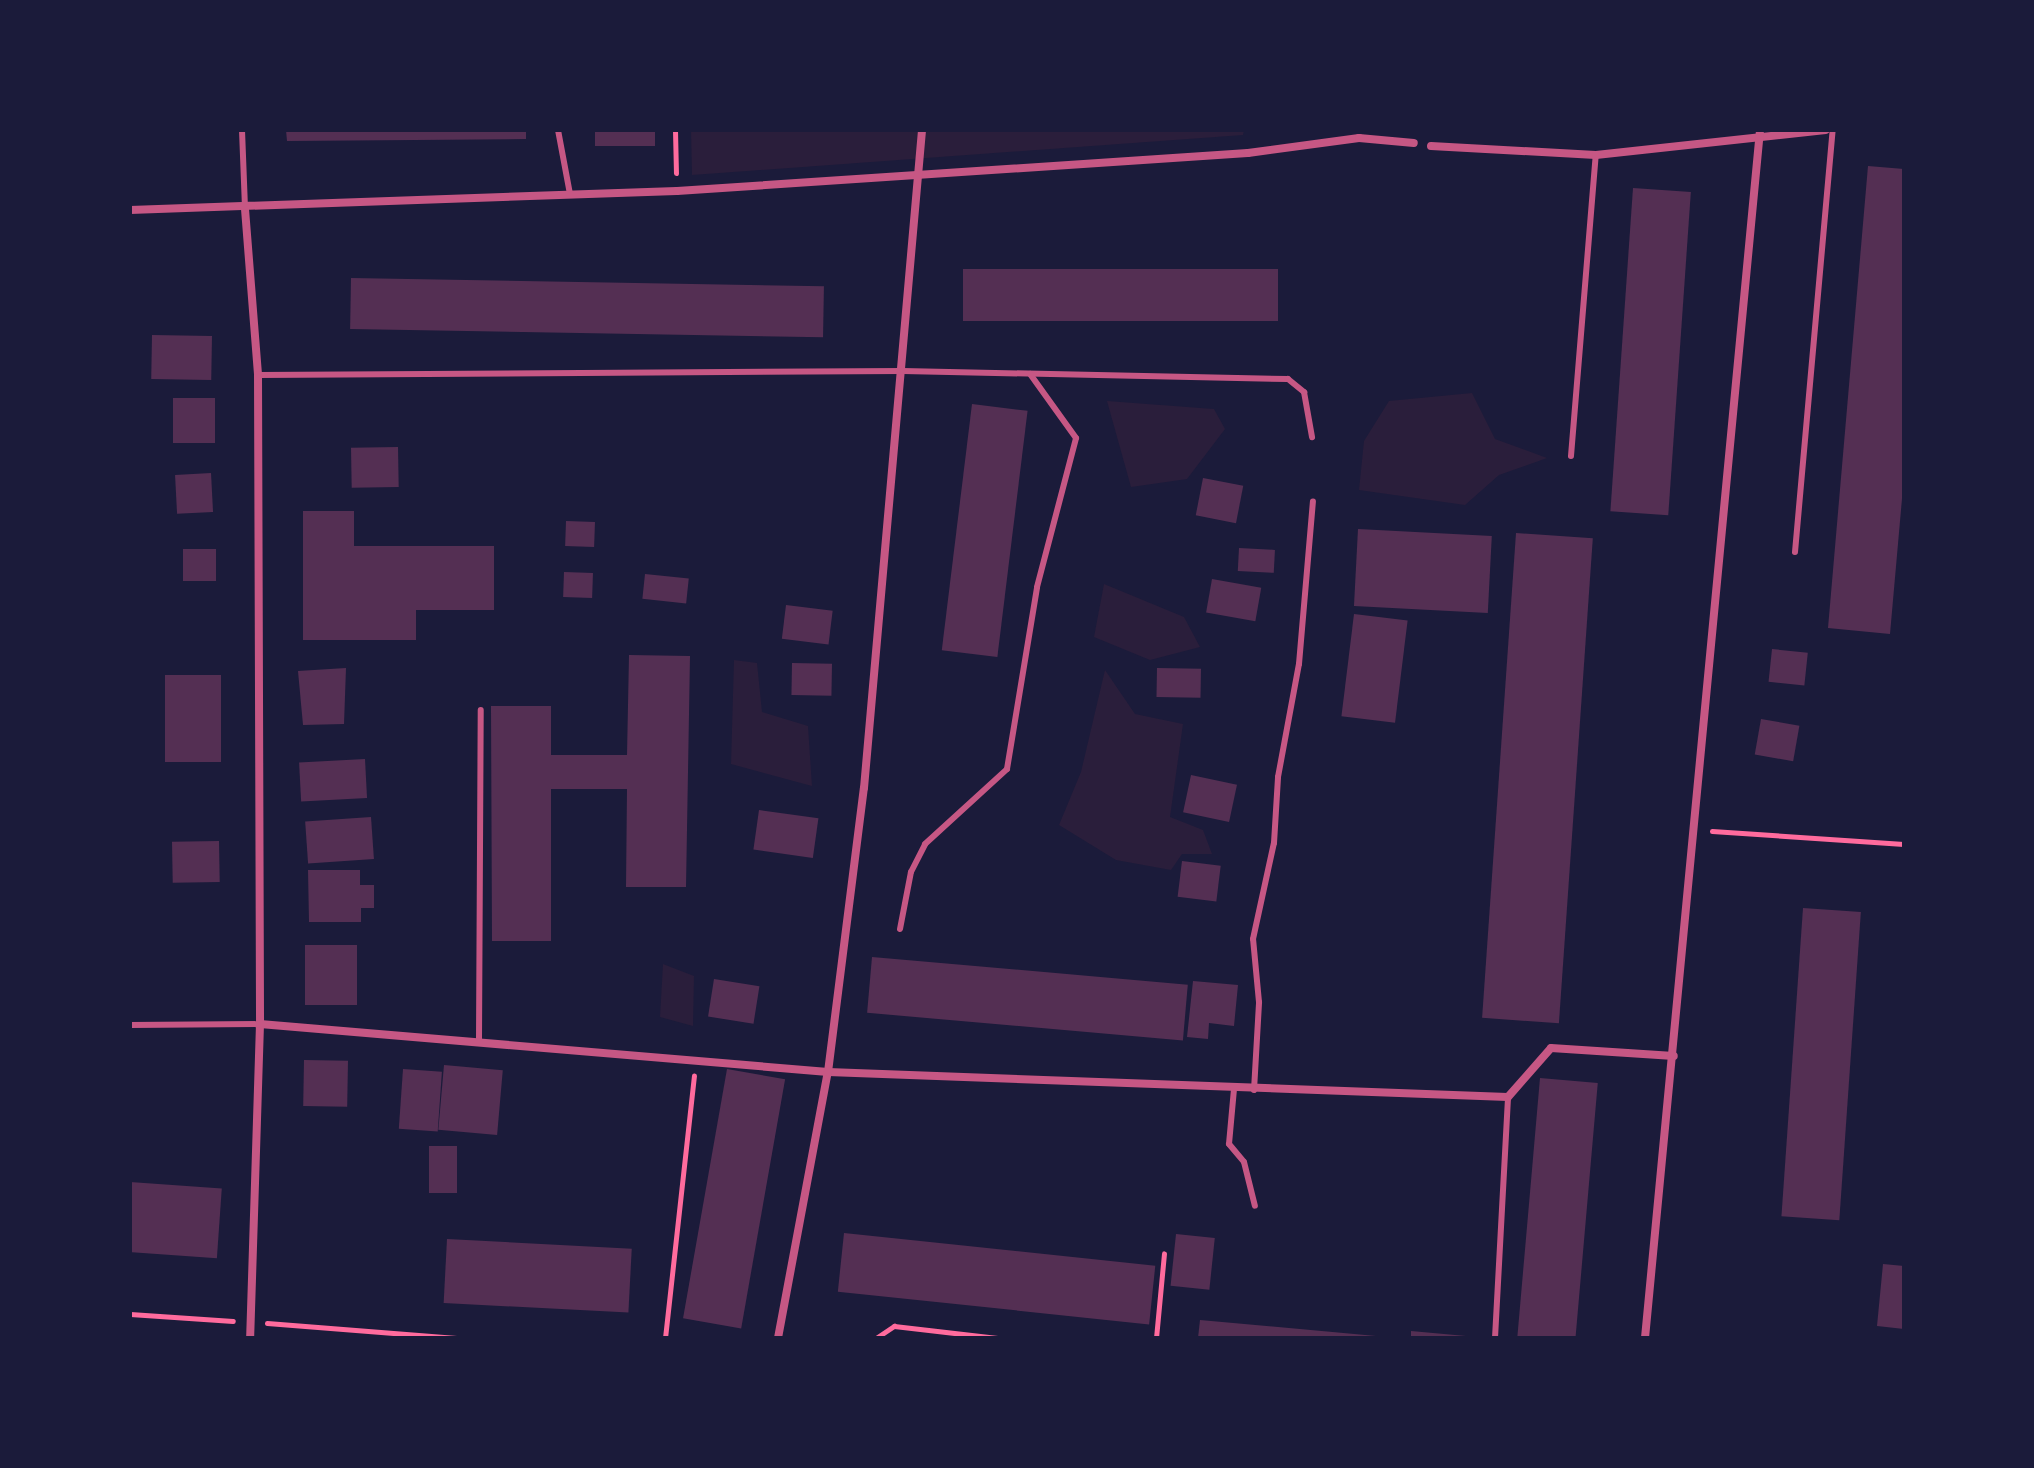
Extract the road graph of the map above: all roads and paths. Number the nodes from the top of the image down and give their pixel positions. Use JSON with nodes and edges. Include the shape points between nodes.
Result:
{"nodes":[{"id":1,"x":242,"y":130,"type":"edge"},
{"id":2,"x":558,"y":130,"type":"edge"},
{"id":3,"x":675,"y":130,"type":"edge"},
{"id":4,"x":922,"y":130,"type":"edge"},
{"id":5,"x":1826,"y":130,"type":"edge"},
{"id":6,"x":1833,"y":130,"type":"edge"},
{"id":7,"x":1760,"y":134,"type":"edge"},
{"id":8,"x":1414,"y":143,"type":"dead end"},
{"id":9,"x":1431,"y":146,"type":"dead end"},
{"id":10,"x":1596,"y":155,"type":"junction"},
{"id":11,"x":919,"y":178,"type":"junction"},
{"id":12,"x":677,"y":191,"type":"junction"},
{"id":13,"x":570,"y":194,"type":"junction"},
{"id":14,"x":245,"y":209,"type":"junction"},
{"id":15,"x":130,"y":210,"type":"edge"},
{"id":16,"x":903,"y":371,"type":"junction"},
{"id":17,"x":1030,"y":374,"type":"junction"},
{"id":18,"x":258,"y":375,"type":"junction"},
{"id":19,"x":1312,"y":437,"type":"dead end"},
{"id":20,"x":1571,"y":456,"type":"dead end"},
{"id":21,"x":1313,"y":502,"type":"dead end"},
{"id":22,"x":1795,"y":552,"type":"dead end"},
{"id":23,"x":481,"y":710,"type":"dead end"},
{"id":24,"x":1695,"y":829,"type":"junction"},
{"id":25,"x":1904,"y":844,"type":"edge"},
{"id":26,"x":900,"y":929,"type":"dead end"},
{"id":27,"x":260,"y":1024,"type":"junction"},
{"id":28,"x":130,"y":1025,"type":"edge"},
{"id":29,"x":479,"y":1039,"type":"junction"},
{"id":30,"x":1674,"y":1056,"type":"junction"},
{"id":31,"x":695,"y":1059,"type":"junction"},
{"id":32,"x":828,"y":1072,"type":"junction"},
{"id":33,"x":1234,"y":1089,"type":"junction"},
{"id":34,"x":1254,"y":1090,"type":"junction"},
{"id":35,"x":1508,"y":1097,"type":"junction"},
{"id":36,"x":1255,"y":1206,"type":"dead end"},
{"id":37,"x":1164,"y":1253,"type":"dead end"},
{"id":38,"x":130,"y":1314,"type":"edge"},
{"id":39,"x":251,"y":1322,"type":"junction"},
{"id":40,"x":250,"y":1338,"type":"edge"},
{"id":41,"x":456,"y":1338,"type":"edge"},
{"id":42,"x":665,"y":1338,"type":"edge"},
{"id":43,"x":778,"y":1338,"type":"edge"},
{"id":44,"x":876,"y":1338,"type":"edge"},
{"id":45,"x":997,"y":1338,"type":"edge"},
{"id":46,"x":1156,"y":1338,"type":"edge"},
{"id":47,"x":1495,"y":1338,"type":"edge"},
{"id":48,"x":1645,"y":1338,"type":"edge"}],
"edges":[{"from":1,"to":14,"type":"lane"},
{"from":2,"to":13,"type":"lane"},
{"from":3,"to":12,"type":"path"},
{"from":4,"to":11,"type":"street"},
{"from":5,"to":7,"type":"street"},
{"from":6,"to":22,"type":"lane"},
{"from":7,"to":10,"type":"street"},
{"from":7,"to":24,"type":"street"},
{"from":8,"to":11,"type":"street","via":[[1359,138],[1248,153]]},
{"from":9,"to":10,"type":"street"},
{"from":10,"to":20,"type":"lane"},
{"from":11,"to":12,"type":"street"},
{"from":11,"to":16,"type":"street"},
{"from":12,"to":13,"type":"street"},
{"from":13,"to":14,"type":"street"},
{"from":14,"to":15,"type":"street"},
{"from":14,"to":18,"type":"street"},
{"from":16,"to":17,"type":"lane"},
{"from":16,"to":18,"type":"lane"},
{"from":16,"to":32,"type":"street","via":[[864,788]]},
{"from":17,"to":19,"type":"lane","via":[[1288,379],[1304,392]]},
{"from":17,"to":26,"type":"lane","via":[[1076,438],[1037,587],[1007,769],[925,844],[911,872]]},
{"from":18,"to":27,"type":"street"},
{"from":21,"to":34,"type":"lane","via":[[1299,664],[1278,777],[1274,843],[1253,939],[1259,1002]]},
{"from":23,"to":29,"type":"lane"},
{"from":24,"to":25,"type":"path"},
{"from":24,"to":30,"type":"street"},
{"from":27,"to":28,"type":"lane"},
{"from":27,"to":29,"type":"street"},
{"from":27,"to":39,"type":"street"},
{"from":29,"to":31,"type":"street"},
{"from":30,"to":35,"type":"street","via":[[1551,1048]]},
{"from":30,"to":48,"type":"street"},
{"from":31,"to":32,"type":"street"},
{"from":31,"to":42,"type":"path"},
{"from":32,"to":33,"type":"street"},
{"from":32,"to":43,"type":"street"},
{"from":33,"to":34,"type":"street"},
{"from":33,"to":36,"type":"lane","via":[[1229,1144],[1244,1162]]},
{"from":34,"to":35,"type":"street"},
{"from":35,"to":47,"type":"lane"},
{"from":37,"to":46,"type":"path"},
{"from":38,"to":39,"type":"path"},
{"from":39,"to":40,"type":"street"},
{"from":39,"to":41,"type":"path"},
{"from":44,"to":45,"type":"path","via":[[894,1326]]}]}
